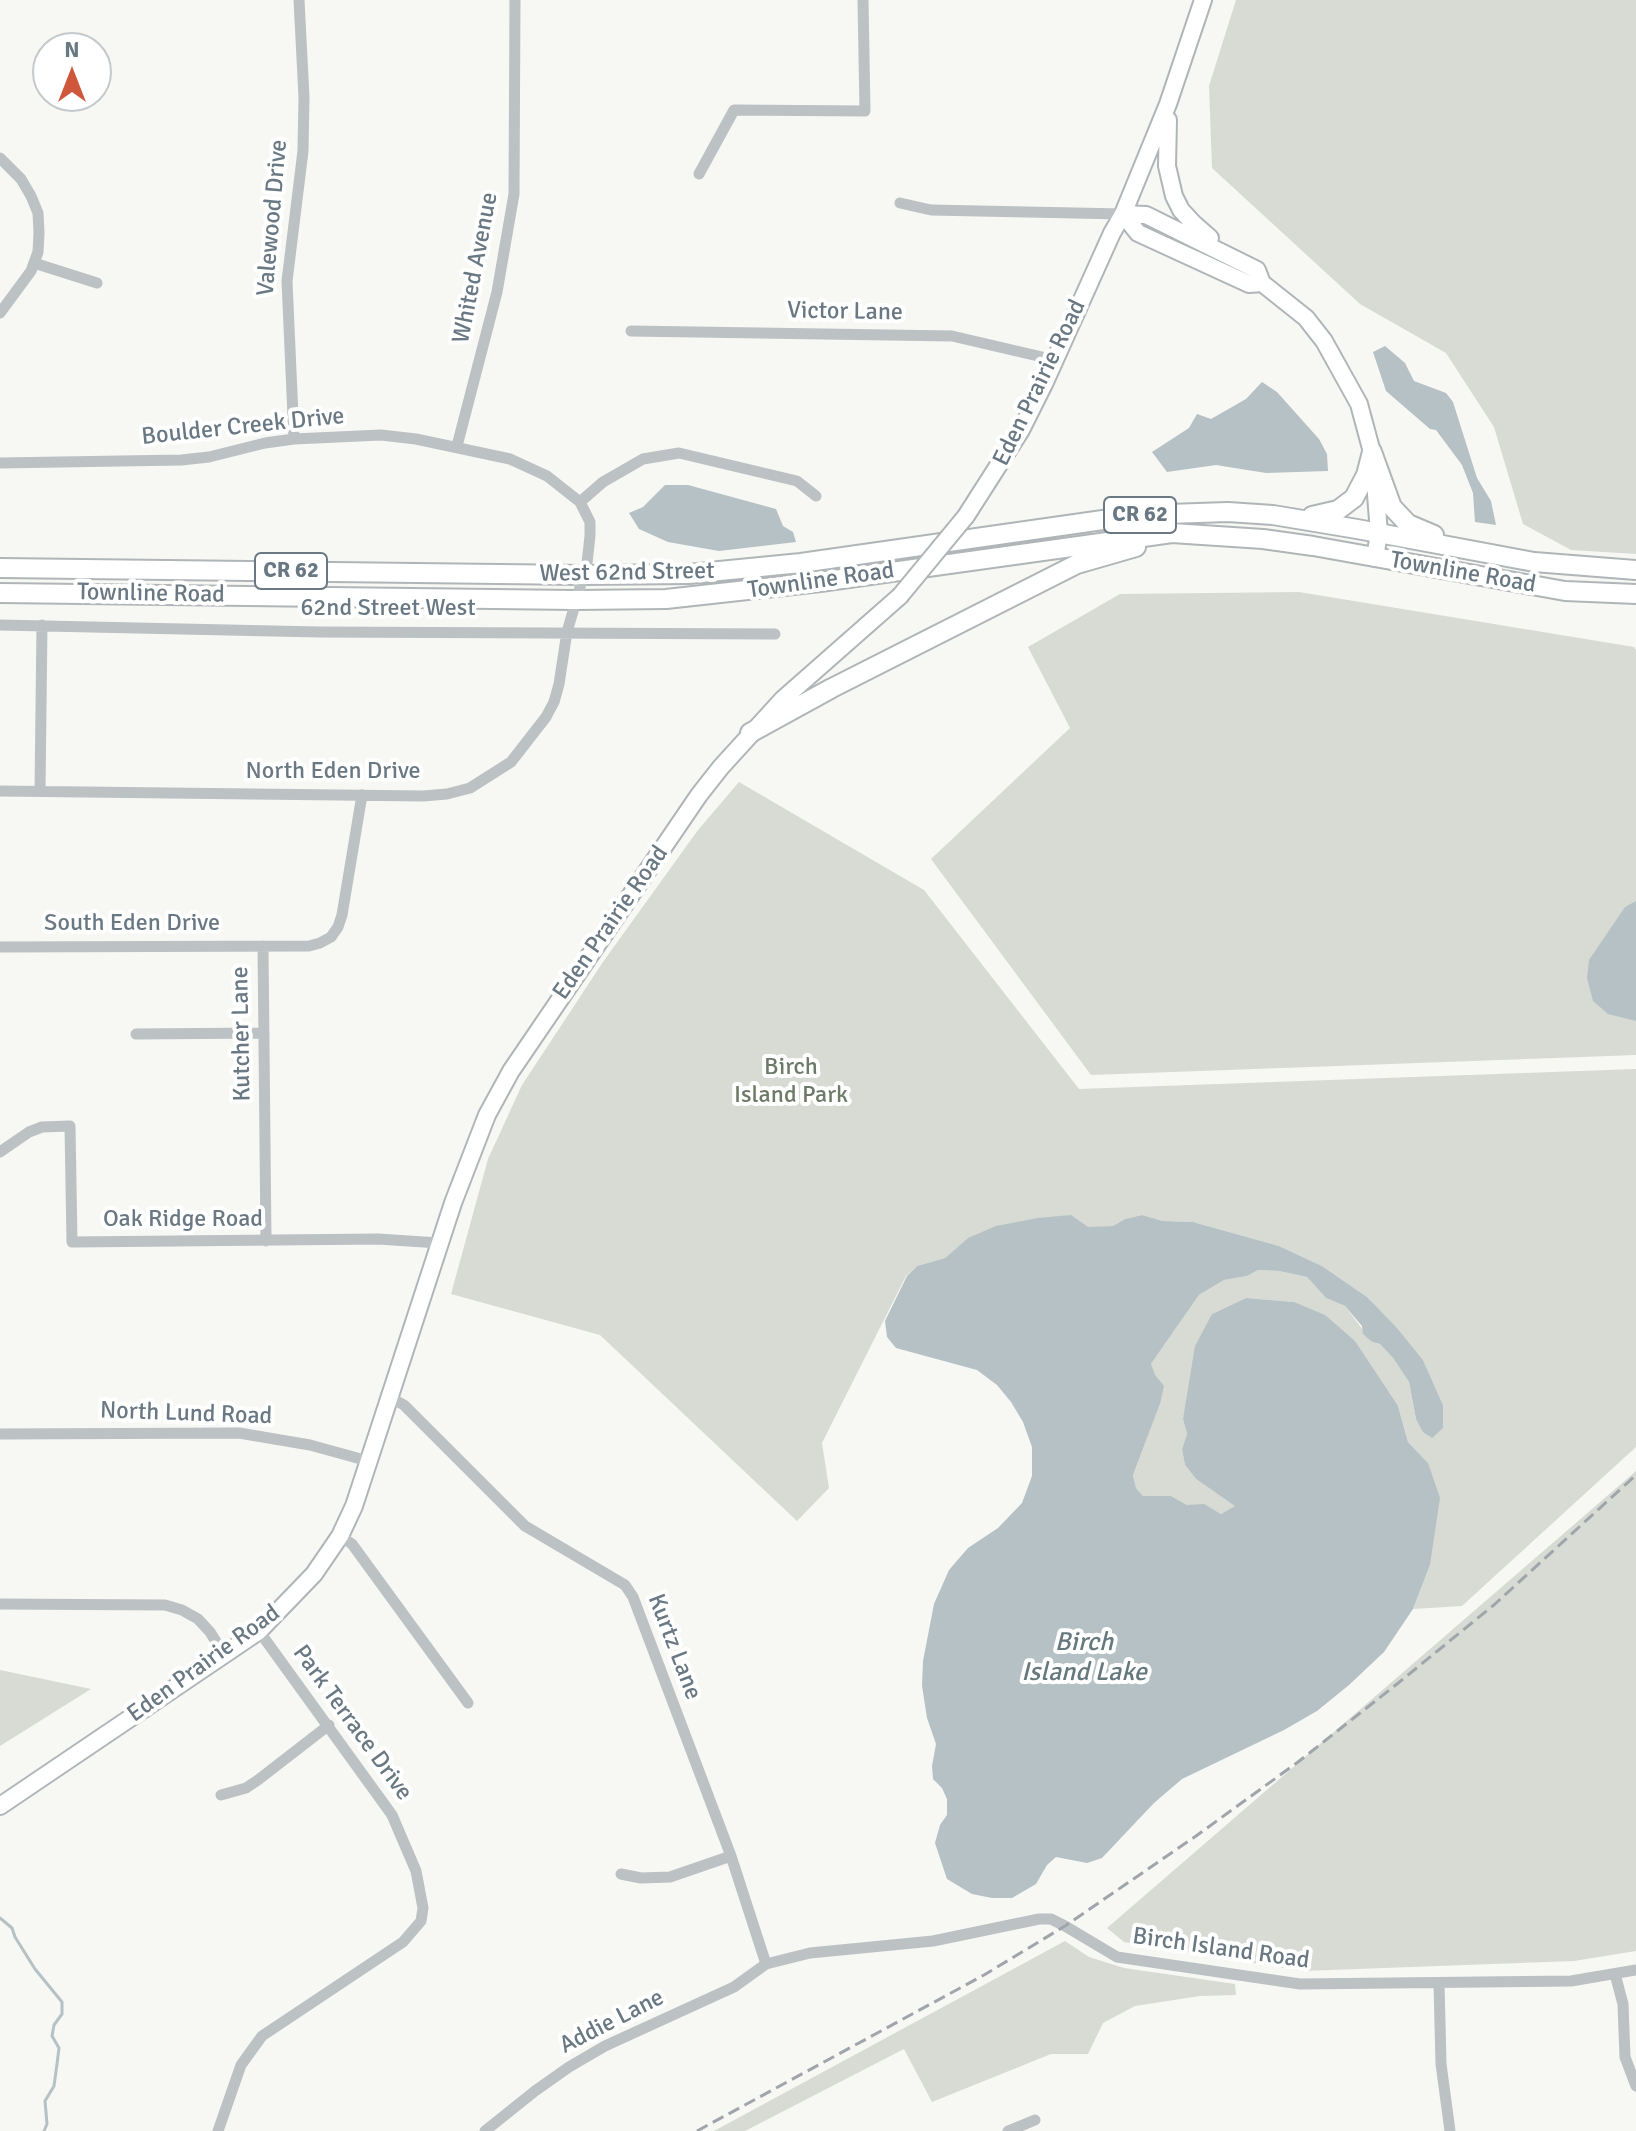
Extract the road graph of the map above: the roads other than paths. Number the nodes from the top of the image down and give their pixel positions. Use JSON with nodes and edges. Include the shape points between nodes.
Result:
{"nodes":[{"id":1,"x":299,"y":0,"type":"edge"},
{"id":2,"x":515,"y":0,"type":"edge"},
{"id":3,"x":863,"y":0,"type":"edge"},
{"id":4,"x":1203,"y":0,"type":"edge"},
{"id":5,"x":1168,"y":104,"type":"junction"},
{"id":6,"x":0,"y":158,"type":"edge"},
{"id":7,"x":699,"y":174,"type":"dead end"},
{"id":8,"x":900,"y":203,"type":"dead end"},
{"id":9,"x":1123,"y":214,"type":"junction"},
{"id":10,"x":1237,"y":258,"type":"junction"},
{"id":11,"x":34,"y":263,"type":"junction"},
{"id":12,"x":97,"y":283,"type":"dead end"},
{"id":13,"x":1262,"y":283,"type":"junction"},
{"id":14,"x":0,"y":313,"type":"edge"},
{"id":15,"x":631,"y":331,"type":"dead end"},
{"id":16,"x":1055,"y":360,"type":"junction"},
{"id":17,"x":294,"y":439,"type":"junction"},
{"id":18,"x":457,"y":446,"type":"junction"},
{"id":19,"x":1372,"y":452,"type":"junction"},
{"id":20,"x":0,"y":463,"type":"edge"},
{"id":21,"x":816,"y":496,"type":"dead end"},
{"id":22,"x":580,"y":502,"type":"junction"},
{"id":23,"x":1273,"y":515,"type":"junction"},
{"id":24,"x":1379,"y":533,"type":"junction"},
{"id":25,"x":1213,"y":536,"type":"junction"},
{"id":26,"x":1375,"y":558,"type":"junction"},
{"id":27,"x":1563,"y":566,"type":"junction"},
{"id":28,"x":0,"y":568,"type":"edge"},
{"id":29,"x":1636,"y":570,"type":"edge"},
{"id":30,"x":582,"y":575,"type":"junction"},
{"id":31,"x":0,"y":593,"type":"edge"},
{"id":32,"x":1636,"y":594,"type":"edge"},
{"id":33,"x":576,"y":600,"type":"junction"},
{"id":34,"x":0,"y":625,"type":"edge"},
{"id":35,"x":42,"y":625,"type":"junction"},
{"id":36,"x":567,"y":632,"type":"junction"},
{"id":37,"x":775,"y":634,"type":"dead end"},
{"id":38,"x":750,"y":733,"type":"junction"},
{"id":39,"x":0,"y":791,"type":"edge"},
{"id":40,"x":40,"y":791,"type":"junction"},
{"id":41,"x":362,"y":795,"type":"junction"},
{"id":42,"x":263,"y":946,"type":"junction"},
{"id":43,"x":0,"y":947,"type":"edge"},
{"id":44,"x":264,"y":1033,"type":"junction"},
{"id":45,"x":136,"y":1034,"type":"dead end"},
{"id":46,"x":0,"y":1152,"type":"edge"},
{"id":47,"x":266,"y":1241,"type":"junction"},
{"id":48,"x":439,"y":1243,"type":"junction"},
{"id":49,"x":391,"y":1398,"type":"junction"},
{"id":50,"x":0,"y":1434,"type":"edge"},
{"id":51,"x":368,"y":1461,"type":"junction"},
{"id":52,"x":340,"y":1536,"type":"junction"},
{"id":53,"x":0,"y":1604,"type":"edge"},
{"id":54,"x":259,"y":1631,"type":"junction"},
{"id":55,"x":225,"y":1656,"type":"junction"},
{"id":56,"x":468,"y":1703,"type":"dead end"},
{"id":57,"x":329,"y":1725,"type":"junction"},
{"id":58,"x":221,"y":1795,"type":"dead end"},
{"id":59,"x":0,"y":1806,"type":"edge"},
{"id":60,"x":731,"y":1856,"type":"junction"},
{"id":61,"x":621,"y":1874,"type":"dead end"},
{"id":62,"x":766,"y":1964,"type":"junction"},
{"id":63,"x":1636,"y":1970,"type":"edge"},
{"id":64,"x":1615,"y":1974,"type":"junction"},
{"id":65,"x":1439,"y":1983,"type":"junction"},
{"id":66,"x":1636,"y":2086,"type":"edge"},
{"id":67,"x":1035,"y":2120,"type":"dead end"},
{"id":68,"x":218,"y":2131,"type":"edge"},
{"id":69,"x":485,"y":2131,"type":"edge"},
{"id":70,"x":1008,"y":2131,"type":"edge"},
{"id":71,"x":1450,"y":2131,"type":"edge"}],
"edges":[{"from":1,"to":17,"type":"street","name":"Valewood Drive","via":[[303,151],[287,281]]},
{"from":2,"to":18,"type":"street","name":"Whited Avenue","via":[[516,144],[509,231]]},
{"from":3,"to":7,"type":"street","via":[[865,111],[734,110]]},
{"from":4,"to":5,"type":"main road","name":"Eden Prairie Road"},
{"from":5,"to":9,"type":"main road","name":"Eden Prairie Road"},
{"from":5,"to":10,"type":"main road","via":[[1167,166],[1174,196],[1193,223]]},
{"from":6,"to":11,"type":"street","via":[[21,179],[38,213]]},
{"from":8,"to":9,"type":"street","via":[[931,210]]},
{"from":9,"to":10,"type":"main road","via":[[1146,215]]},
{"from":9,"to":13,"type":"main road","via":[[1138,233],[1249,284]]},
{"from":9,"to":16,"type":"main road","name":"Eden Prairie Road"},
{"from":10,"to":13,"type":"main road","via":[[1257,270]]},
{"from":11,"to":12,"type":"street"},
{"from":11,"to":14,"type":"street"},
{"from":13,"to":19,"type":"main road","via":[[1306,318],[1324,341],[1359,404]]},
{"from":15,"to":16,"type":"street","name":"Victor Lane","via":[[952,336]]},
{"from":16,"to":38,"type":"main road","name":"Eden Prairie Road","bridge":true,"via":[[1021,430],[966,516],[900,596]]},
{"from":17,"to":18,"type":"street","name":"Boulder Creek Drive","via":[[381,435]]},
{"from":17,"to":20,"type":"street","name":"Boulder Creek Drive","via":[[181,460]]},
{"from":18,"to":22,"type":"street","name":"Boulder Creek Drive","via":[[528,466]]},
{"from":19,"to":23,"type":"main road","via":[[1362,486],[1344,507],[1322,515]]},
{"from":19,"to":24,"type":"main road"},
{"from":19,"to":27,"type":"main road","via":[[1388,500],[1413,527],[1556,558]]},
{"from":21,"to":22,"type":"street","via":[[797,481],[679,453],[643,459]]},
{"from":22,"to":30,"type":"street","via":[[590,522]]},
{"from":23,"to":24,"type":"main road","name":"West 62nd Street","number":"CR 62"},
{"from":23,"to":30,"type":"main road","name":"West 62nd Street","number":"CR 62","via":[[1138,515],[744,570]]},
{"from":24,"to":26,"type":"main road"},
{"from":24,"to":27,"type":"main road","name":"West 62nd Street","number":"CR 62"},
{"from":25,"to":26,"type":"main road","name":"Townline Road","number":"CR 62"},
{"from":25,"to":33,"type":"main road","name":"Townline Road","number":"CR 62","via":[[1140,536],[743,592]]},
{"from":25,"to":38,"type":"main road","via":[[1125,549],[1077,564]]},
{"from":26,"to":32,"type":"main road","name":"Townline Road","number":"CR 62","via":[[1565,591]]},
{"from":27,"to":29,"type":"main road","number":"CR 62"},
{"from":28,"to":30,"type":"main road","name":"West 62nd Street","number":"CR 62"},
{"from":30,"to":33,"type":"street"},
{"from":31,"to":33,"type":"main road","name":"Townline Road","number":"CR 62"},
{"from":33,"to":36,"type":"street"},
{"from":34,"to":35,"type":"street","name":"62nd Street West"},
{"from":35,"to":36,"type":"street","name":"62nd Street West"},
{"from":35,"to":40,"type":"street"},
{"from":36,"to":37,"type":"street","name":"62nd Street West"},
{"from":36,"to":41,"type":"street","name":"North Eden Drive","via":[[554,702],[511,762],[470,788],[447,794]]},
{"from":38,"to":48,"type":"main road","name":"Eden Prairie Road","via":[[699,795],[511,1071],[487,1115]]},
{"from":39,"to":40,"type":"street","name":"North Eden Drive"},
{"from":40,"to":41,"type":"street","name":"North Eden Drive"},
{"from":41,"to":42,"type":"street","name":"Kutcher Lane","via":[[338,927],[331,937],[309,946]]},
{"from":42,"to":43,"type":"street","name":"South Eden Drive"},
{"from":42,"to":44,"type":"street","name":"Kutcher Lane"},
{"from":44,"to":45,"type":"street"},
{"from":44,"to":47,"type":"street","name":"Kutcher Lane"},
{"from":46,"to":47,"type":"street","name":"Oak Ridge Road","via":[[42,1127],[70,1126],[72,1242]]},
{"from":47,"to":48,"type":"street","name":"Oak Ridge Road"},
{"from":48,"to":49,"type":"main road","name":"Eden Prairie Road"},
{"from":49,"to":51,"type":"main road","name":"Eden Prairie Road"},
{"from":49,"to":60,"type":"street","name":"Kurtz Lane","via":[[525,1526],[625,1585]]},
{"from":50,"to":51,"type":"street","name":"North Lund Road","via":[[239,1433]]},
{"from":51,"to":52,"type":"main road","name":"Eden Prairie Road"},
{"from":52,"to":54,"type":"main road","name":"Eden Prairie Road","via":[[299,1593]]},
{"from":52,"to":56,"type":"street","via":[[352,1544]]},
{"from":53,"to":55,"type":"street","via":[[165,1605],[198,1619]]},
{"from":54,"to":55,"type":"main road","name":"Eden Prairie Road"},
{"from":54,"to":57,"type":"street","name":"Park Terrace Drive"},
{"from":55,"to":59,"type":"main road","name":"Eden Prairie Road"},
{"from":57,"to":58,"type":"street","via":[[246,1788]]},
{"from":57,"to":68,"type":"street","name":"Park Terrace Drive","via":[[376,1789],[406,1842],[423,1894],[421,1921],[403,1942],[262,2036],[241,2065]]},
{"from":60,"to":61,"type":"street","via":[[670,1877]]},
{"from":60,"to":62,"type":"street","name":"Kurtz Lane"},
{"from":62,"to":65,"type":"street","name":"Birch Island Road","via":[[810,1953],[933,1941],[1051,1919],[1117,1957],[1300,1984]]},
{"from":62,"to":69,"type":"street","name":"Addie Lane","via":[[734,1987],[569,2067]]},
{"from":63,"to":64,"type":"street","name":"Birch Island Road"},
{"from":64,"to":65,"type":"street","name":"Birch Island Road","via":[[1571,1981]]},
{"from":64,"to":66,"type":"street","via":[[1623,2004],[1625,2057]]},
{"from":65,"to":71,"type":"street","via":[[1441,2064]]},
{"from":67,"to":70,"type":"street"}]}
